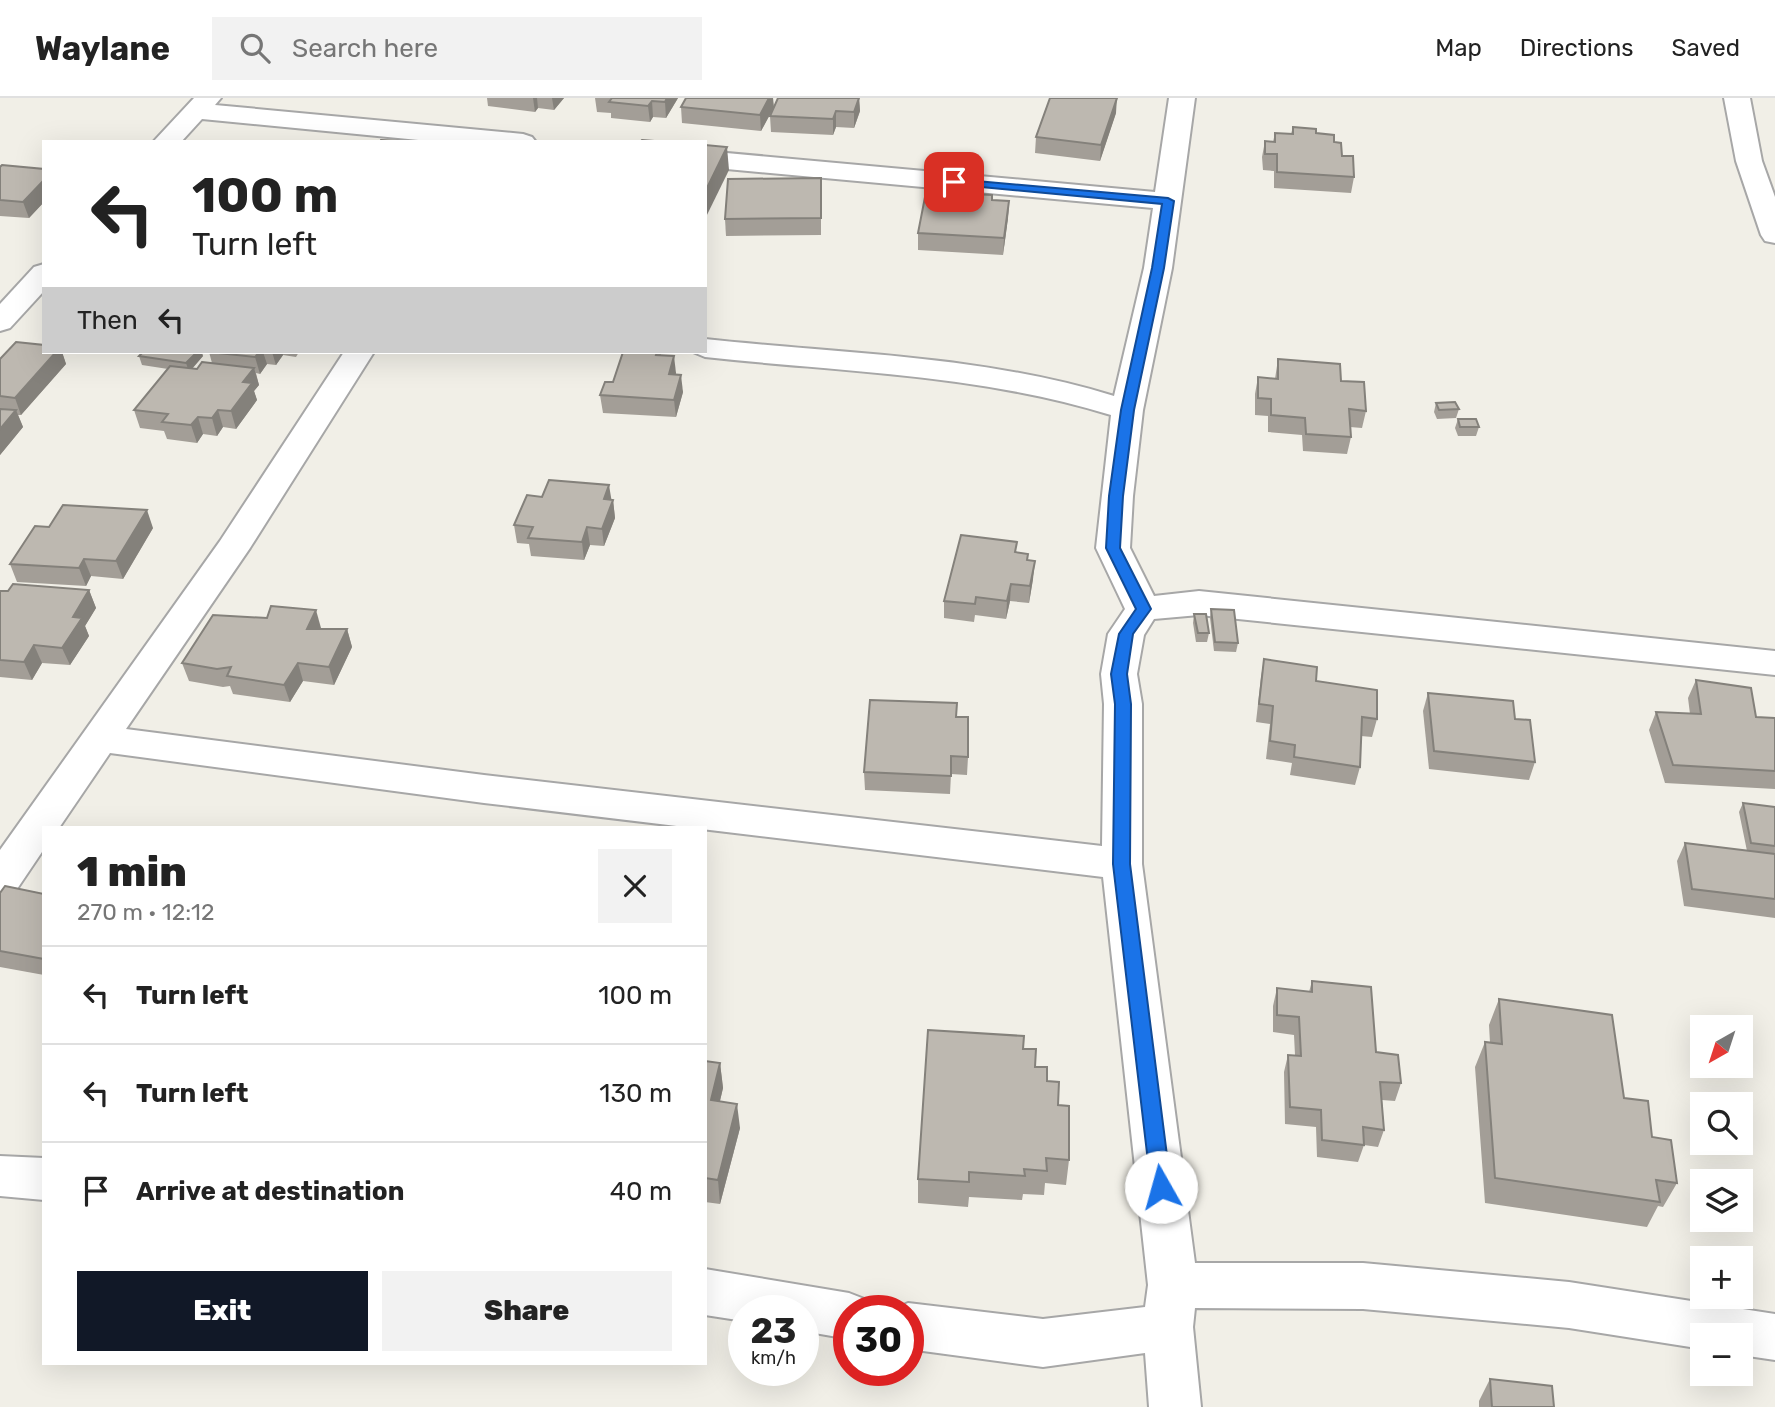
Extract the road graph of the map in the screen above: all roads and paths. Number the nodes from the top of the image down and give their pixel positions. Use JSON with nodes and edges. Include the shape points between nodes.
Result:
{"nodes":[{"id":1,"x":1182,"y":98,"type":"edge"},
{"id":2,"x":1737,"y":98,"type":"edge"},
{"id":3,"x":202,"y":105,"type":"edge"},
{"id":4,"x":168,"y":140,"type":"edge"},
{"id":5,"x":506,"y":140,"type":"edge"},
{"id":6,"x":707,"y":159,"type":"edge"},
{"id":7,"x":1168,"y":201,"type":"junction"},
{"id":8,"x":1775,"y":235,"type":"edge"},
{"id":9,"x":40,"y":282,"type":"edge"},
{"id":10,"x":0,"y":322,"type":"edge"},
{"id":11,"x":707,"y":348,"type":"edge"},
{"id":12,"x":358,"y":354,"type":"edge"},
{"id":13,"x":1127,"y":410,"type":"junction"},
{"id":14,"x":1143,"y":609,"type":"junction"},
{"id":15,"x":1775,"y":663,"type":"edge"},
{"id":16,"x":102,"y":739,"type":"junction"},
{"id":17,"x":1122,"y":864,"type":"junction"},
{"id":18,"x":0,"y":881,"type":"edge"},
{"id":19,"x":0,"y":1176,"type":"edge"},
{"id":20,"x":42,"y":1179,"type":"edge"},
{"id":21,"x":707,"y":1292,"type":"edge"},
{"id":22,"x":1170,"y":1306,"type":"junction"},
{"id":23,"x":833,"y":1313,"type":"edge"},
{"id":24,"x":924,"y":1328,"type":"edge"},
{"id":25,"x":1775,"y":1337,"type":"edge"},
{"id":26,"x":1175,"y":1407,"type":"edge"}],
"edges":[{"from":1,"to":7,"type":"street"},
{"from":2,"to":8,"type":"street","via":[[1749,161]]},
{"from":3,"to":4,"type":"street"},
{"from":3,"to":5,"type":"street"},
{"from":6,"to":7,"type":"street"},
{"from":7,"to":13,"type":"street"},
{"from":9,"to":10,"type":"street"},
{"from":11,"to":13,"type":"street","via":[[975,376],[1089,396]]},
{"from":12,"to":16,"type":"street"},
{"from":13,"to":14,"type":"street","via":[[1113,548]]},
{"from":14,"to":15,"type":"street","via":[[1199,603]]},
{"from":14,"to":17,"type":"street","via":[[1126,634],[1119,674],[1123,704]]},
{"from":16,"to":17,"type":"street","via":[[411,782],[569,797],[686,816]]},
{"from":16,"to":18,"type":"street"},
{"from":17,"to":22,"type":"street"},
{"from":19,"to":20,"type":"street"},
{"from":21,"to":23,"type":"street"},
{"from":22,"to":24,"type":"street","via":[[1043,1343]]},
{"from":22,"to":25,"type":"street","via":[[1363,1286],[1569,1305]]},
{"from":22,"to":26,"type":"street"}]}
